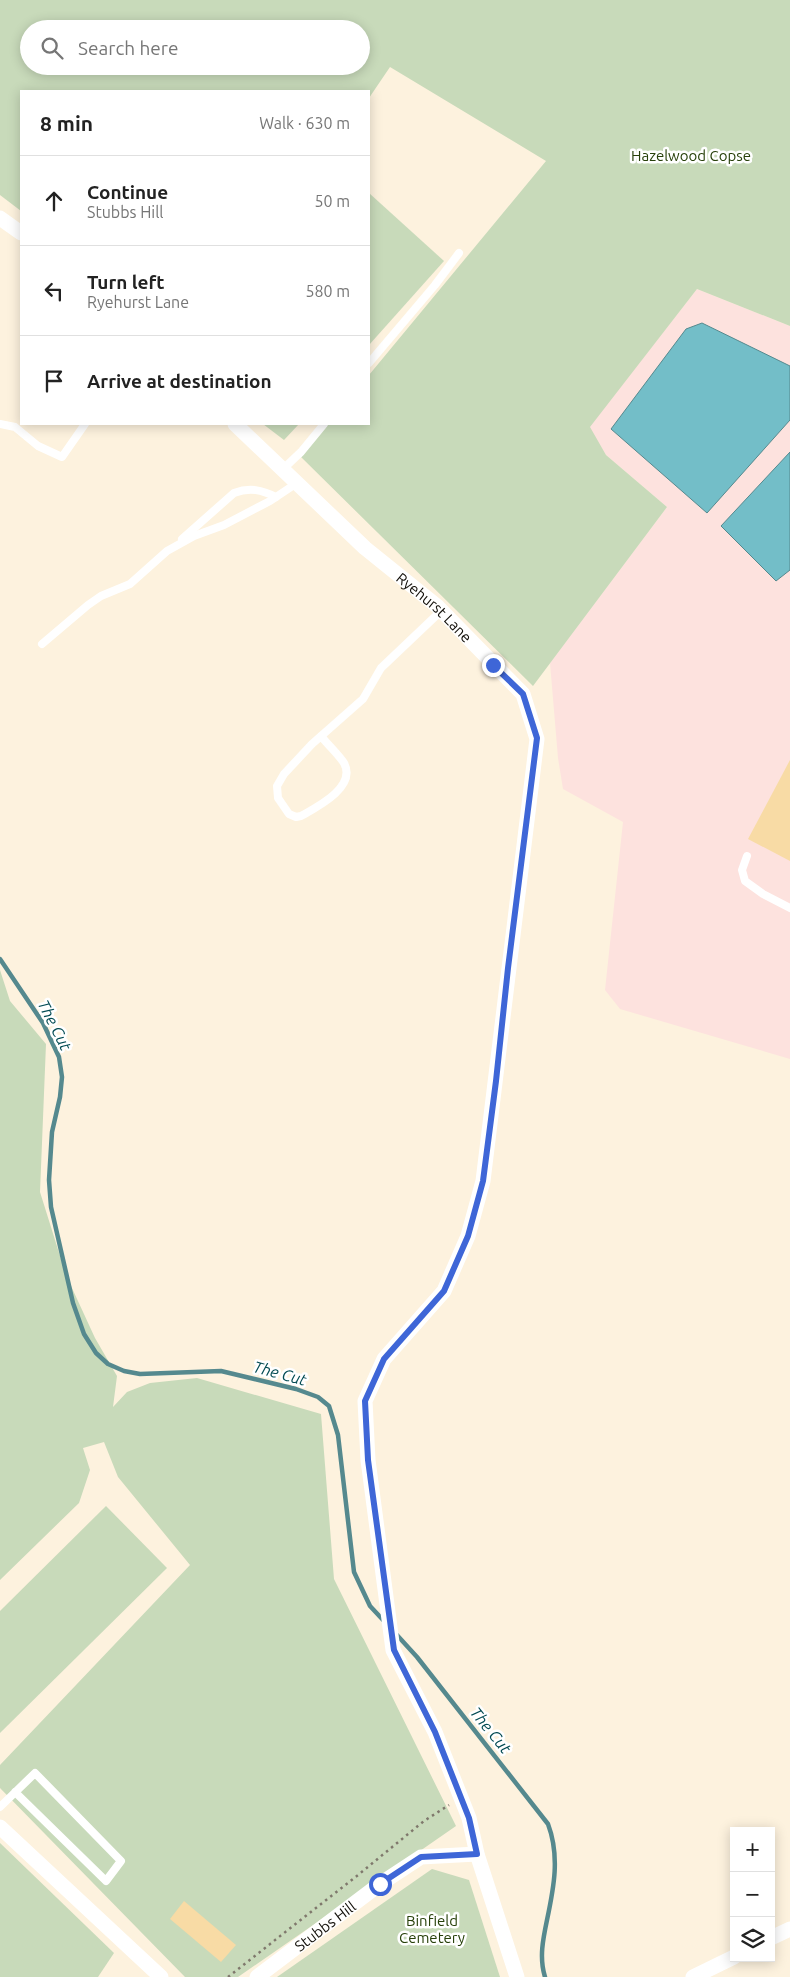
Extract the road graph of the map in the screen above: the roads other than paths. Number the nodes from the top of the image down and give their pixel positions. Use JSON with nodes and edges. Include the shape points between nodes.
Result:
{"nodes":[{"id":1,"x":0,"y":218,"type":"edge"},
{"id":2,"x":20,"y":232,"type":"edge"},
{"id":3,"x":459,"y":253,"type":"dead end"},
{"id":4,"x":370,"y":362,"type":"edge"},
{"id":5,"x":0,"y":424,"type":"edge"},
{"id":6,"x":84,"y":425,"type":"edge"},
{"id":7,"x":236,"y":425,"type":"edge"},
{"id":8,"x":323,"y":425,"type":"edge"},
{"id":9,"x":283,"y":469,"type":"junction"},
{"id":10,"x":297,"y":483,"type":"junction"},
{"id":11,"x":276,"y":497,"type":"junction"},
{"id":12,"x":175,"y":546,"type":"junction"},
{"id":13,"x":441,"y":611,"type":"junction"},
{"id":14,"x":42,"y":644,"type":"dead end"},
{"id":15,"x":321,"y":736,"type":"junction"},
{"id":16,"x":747,"y":856,"type":"dead end"},
{"id":17,"x":790,"y":908,"type":"edge"},
{"id":18,"x":14,"y":1792,"type":"junction"},
{"id":19,"x":0,"y":1806,"type":"edge"},
{"id":20,"x":0,"y":1827,"type":"edge"},
{"id":21,"x":477,"y":1854,"type":"junction"},
{"id":22,"x":790,"y":1929,"type":"edge"},
{"id":23,"x":775,"y":1936,"type":"edge"},
{"id":24,"x":730,"y":1959,"type":"edge"},
{"id":25,"x":161,"y":1977,"type":"edge"},
{"id":26,"x":257,"y":1977,"type":"edge"},
{"id":27,"x":517,"y":1977,"type":"edge"},
{"id":28,"x":693,"y":1977,"type":"edge"}],
"edges":[{"from":1,"to":2,"type":"street"},
{"from":3,"to":4,"type":"lane"},
{"from":5,"to":6,"type":"lane","via":[[15,428],[38,446],[62,458]]},
{"from":7,"to":9,"type":"street","name":"Ryehurst Lane"},
{"from":8,"to":9,"type":"lane"},
{"from":9,"to":10,"type":"street","name":"Ryehurst Lane"},
{"from":10,"to":11,"type":"lane"},
{"from":10,"to":13,"type":"street","name":"Ryehurst Lane","via":[[382,564]]},
{"from":11,"to":12,"type":"lane"},
{"from":11,"to":12,"type":"lane","via":[[256,489],[234,493]]},
{"from":12,"to":14,"type":"lane","via":[[130,584],[88,605]]},
{"from":13,"to":15,"type":"lane","via":[[381,668],[363,700]]},
{"from":13,"to":21,"type":"street","name":"Ryehurst Lane","via":[[523,694],[537,738],[496,1081],[483,1181],[476,1209],[444,1291],[384,1359],[365,1401],[368,1460],[393,1645],[435,1732],[469,1818]]},
{"from":15,"to":15,"type":"lane","via":[[293,762],[277,786],[278,798],[289,814],[296,817],[342,788],[346,774],[344,764]]},
{"from":16,"to":17,"type":"lane","via":[[742,870],[745,881]]},
{"from":18,"to":18,"type":"lane","via":[[35,1773],[121,1862],[106,1881]]},
{"from":18,"to":19,"type":"lane"},
{"from":20,"to":25,"type":"street"},
{"from":21,"to":26,"type":"street","name":"Stubbs Hill","via":[[421,1857]]},
{"from":21,"to":27,"type":"street","name":"Ryehurst Lane"},
{"from":22,"to":23,"type":"street"},
{"from":24,"to":28,"type":"street"}]}
